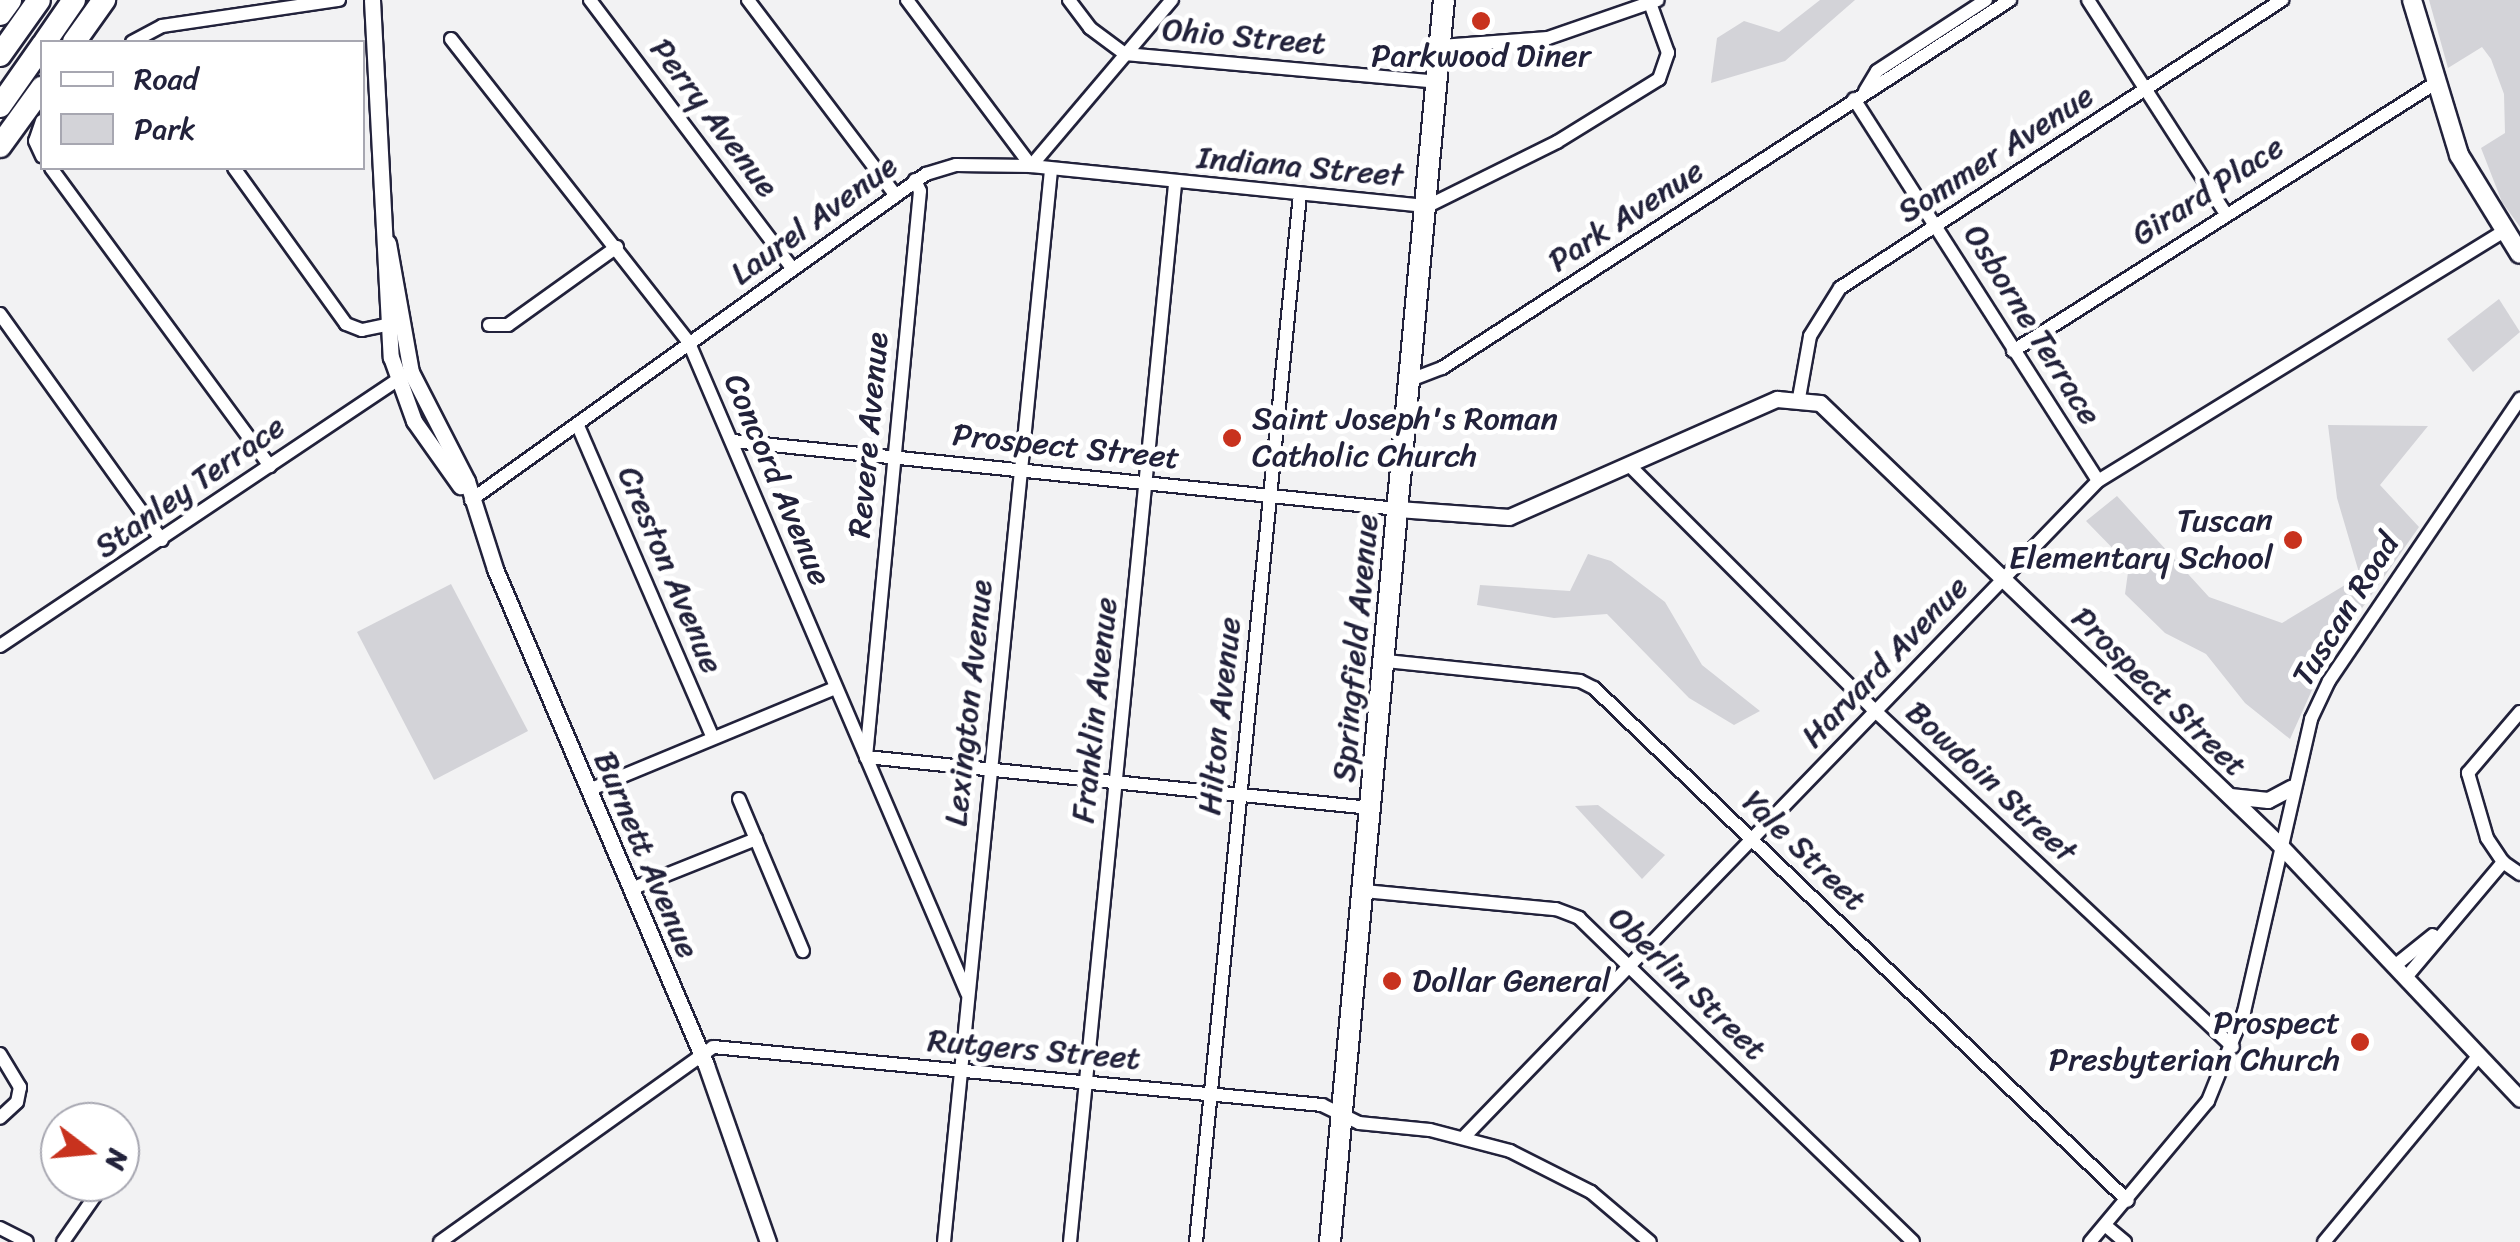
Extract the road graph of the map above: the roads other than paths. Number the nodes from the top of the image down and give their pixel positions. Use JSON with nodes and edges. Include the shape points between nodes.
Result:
{"nodes":[{"id":1,"x":10,"y":0,"type":"edge"},
{"id":2,"x":39,"y":0,"type":"edge"},
{"id":3,"x":74,"y":0,"type":"edge"},
{"id":4,"x":104,"y":0,"type":"edge"},
{"id":5,"x":339,"y":0,"type":"edge"},
{"id":6,"x":372,"y":0,"type":"edge"},
{"id":7,"x":590,"y":0,"type":"edge"},
{"id":8,"x":748,"y":0,"type":"edge"},
{"id":9,"x":907,"y":0,"type":"edge"},
{"id":10,"x":1069,"y":0,"type":"edge"},
{"id":11,"x":1172,"y":0,"type":"edge"},
{"id":12,"x":1444,"y":0,"type":"edge"},
{"id":13,"x":1986,"y":0,"type":"edge"},
{"id":14,"x":2010,"y":0,"type":"edge"},
{"id":15,"x":2088,"y":0,"type":"edge"},
{"id":16,"x":2282,"y":0,"type":"edge"},
{"id":17,"x":2412,"y":0,"type":"edge"},
{"id":18,"x":1654,"y":2,"type":"edge"},
{"id":19,"x":0,"y":14,"type":"edge"},
{"id":20,"x":451,"y":38,"type":"dead end"},
{"id":21,"x":47,"y":40,"type":"edge"},
{"id":22,"x":75,"y":40,"type":"edge"},
{"id":23,"x":140,"y":40,"type":"edge"},
{"id":24,"x":1441,"y":46,"type":"junction"},
{"id":25,"x":40,"y":50,"type":"edge"},
{"id":26,"x":1125,"y":54,"type":"junction"},
{"id":27,"x":0,"y":55,"type":"edge"},
{"id":28,"x":1438,"y":82,"type":"junction"},
{"id":29,"x":2437,"y":82,"type":"junction"},
{"id":30,"x":2146,"y":88,"type":"junction"},
{"id":31,"x":40,"y":91,"type":"edge"},
{"id":32,"x":1860,"y":95,"type":"junction"},
{"id":33,"x":0,"y":106,"type":"edge"},
{"id":34,"x":40,"y":125,"type":"edge"},
{"id":35,"x":0,"y":146,"type":"edge"},
{"id":36,"x":40,"y":150,"type":"edge"},
{"id":37,"x":1031,"y":166,"type":"junction"},
{"id":38,"x":52,"y":170,"type":"edge"},
{"id":39,"x":235,"y":170,"type":"edge"},
{"id":40,"x":1051,"y":170,"type":"junction"},
{"id":41,"x":915,"y":180,"type":"junction"},
{"id":42,"x":1176,"y":184,"type":"junction"},
{"id":43,"x":894,"y":193,"type":"junction"},
{"id":44,"x":1300,"y":196,"type":"junction"},
{"id":45,"x":1428,"y":206,"type":"junction"},
{"id":46,"x":2224,"y":212,"type":"junction"},
{"id":47,"x":1937,"y":227,"type":"junction"},
{"id":48,"x":2502,"y":232,"type":"junction"},
{"id":49,"x":388,"y":243,"type":"junction"},
{"id":50,"x":617,"y":247,"type":"junction"},
{"id":51,"x":2520,"y":254,"type":"edge"},
{"id":52,"x":793,"y":269,"type":"junction"},
{"id":53,"x":0,"y":314,"type":"edge"},
{"id":54,"x":385,"y":325,"type":"junction"},
{"id":55,"x":489,"y":325,"type":"dead end"},
{"id":56,"x":689,"y":344,"type":"junction"},
{"id":57,"x":2013,"y":351,"type":"junction"},
{"id":58,"x":404,"y":375,"type":"junction"},
{"id":59,"x":1413,"y":380,"type":"junction"},
{"id":60,"x":1799,"y":398,"type":"junction"},
{"id":61,"x":2520,"y":399,"type":"edge"},
{"id":62,"x":578,"y":426,"type":"junction"},
{"id":63,"x":733,"y":442,"type":"junction"},
{"id":64,"x":895,"y":457,"type":"junction"},
{"id":65,"x":270,"y":466,"type":"junction"},
{"id":66,"x":1631,"y":468,"type":"junction"},
{"id":67,"x":1019,"y":470,"type":"junction"},
{"id":68,"x":2098,"y":480,"type":"junction"},
{"id":69,"x":1145,"y":483,"type":"junction"},
{"id":70,"x":1270,"y":495,"type":"junction"},
{"id":71,"x":469,"y":496,"type":"junction"},
{"id":72,"x":1398,"y":508,"type":"junction"},
{"id":73,"x":162,"y":540,"type":"junction"},
{"id":74,"x":2002,"y":580,"type":"junction"},
{"id":75,"x":0,"y":646,"type":"edge"},
{"id":76,"x":1386,"y":661,"type":"junction"},
{"id":77,"x":835,"y":688,"type":"junction"},
{"id":78,"x":1876,"y":712,"type":"junction"},
{"id":79,"x":2520,"y":712,"type":"edge"},
{"id":80,"x":712,"y":735,"type":"junction"},
{"id":81,"x":866,"y":757,"type":"junction"},
{"id":82,"x":990,"y":770,"type":"junction"},
{"id":83,"x":1116,"y":781,"type":"junction"},
{"id":84,"x":2291,"y":788,"type":"junction"},
{"id":85,"x":589,"y":790,"type":"junction"},
{"id":86,"x":1240,"y":794,"type":"junction"},
{"id":87,"x":2227,"y":795,"type":"junction"},
{"id":88,"x":739,"y":799,"type":"dead end"},
{"id":89,"x":1372,"y":808,"type":"junction"},
{"id":90,"x":756,"y":839,"type":"junction"},
{"id":91,"x":1753,"y":840,"type":"junction"},
{"id":92,"x":2278,"y":844,"type":"junction"},
{"id":93,"x":2503,"y":862,"type":"junction"},
{"id":94,"x":2520,"y":874,"type":"edge"},
{"id":95,"x":631,"y":889,"type":"junction"},
{"id":96,"x":1364,"y":891,"type":"junction"},
{"id":97,"x":803,"y":952,"type":"dead end"},
{"id":98,"x":1631,"y":968,"type":"junction"},
{"id":99,"x":2402,"y":970,"type":"junction"},
{"id":100,"x":968,"y":993,"type":"junction"},
{"id":101,"x":2233,"y":1047,"type":"junction"},
{"id":102,"x":700,"y":1052,"type":"junction"},
{"id":103,"x":0,"y":1054,"type":"edge"},
{"id":104,"x":2479,"y":1055,"type":"junction"},
{"id":105,"x":961,"y":1070,"type":"junction"},
{"id":106,"x":1086,"y":1082,"type":"junction"},
{"id":107,"x":1210,"y":1094,"type":"junction"},
{"id":108,"x":2520,"y":1099,"type":"edge"},
{"id":109,"x":1340,"y":1114,"type":"junction"},
{"id":110,"x":0,"y":1118,"type":"edge"},
{"id":111,"x":1465,"y":1136,"type":"junction"},
{"id":112,"x":2128,"y":1200,"type":"junction"},
{"id":113,"x":91,"y":1202,"type":"edge"},
{"id":114,"x":2106,"y":1226,"type":"junction"},
{"id":115,"x":0,"y":1228,"type":"edge"},
{"id":116,"x":27,"y":1242,"type":"edge"},
{"id":117,"x":63,"y":1242,"type":"edge"},
{"id":118,"x":440,"y":1242,"type":"edge"},
{"id":119,"x":768,"y":1242,"type":"edge"},
{"id":120,"x":944,"y":1242,"type":"edge"},
{"id":121,"x":1070,"y":1242,"type":"edge"},
{"id":122,"x":1196,"y":1242,"type":"edge"},
{"id":123,"x":1330,"y":1242,"type":"edge"},
{"id":124,"x":1650,"y":1242,"type":"edge"},
{"id":125,"x":1913,"y":1242,"type":"edge"},
{"id":126,"x":2090,"y":1242,"type":"edge"},
{"id":127,"x":2126,"y":1242,"type":"edge"},
{"id":128,"x":2324,"y":1242,"type":"edge"}],
"edges":[{"from":1,"to":19,"type":"highway"},
{"from":2,"to":27,"type":"highway"},
{"from":3,"to":21,"type":"highway"},
{"from":4,"to":22,"type":"highway"},
{"from":5,"to":23,"type":"street","via":[[162,26]]},
{"from":6,"to":49,"type":"street"},
{"from":7,"to":52,"type":"street","name":"Perry Avenue"},
{"from":8,"to":43,"type":"street"},
{"from":9,"to":37,"type":"street"},
{"from":10,"to":26,"type":"street","name":"Ohio Street","via":[[1090,28]]},
{"from":11,"to":26,"type":"street"},
{"from":12,"to":24,"type":"main road","name":"Springfield Avenue"},
{"from":13,"to":32,"type":"street","name":"Park Avenue","via":[[1877,71]]},
{"from":14,"to":32,"type":"street","name":"Park Avenue"},
{"from":15,"to":30,"type":"street"},
{"from":16,"to":30,"type":"street","name":"Sommer Avenue"},
{"from":17,"to":29,"type":"main road"},
{"from":18,"to":24,"type":"street","via":[[1548,38]]},
{"from":18,"to":45,"type":"street","name":"Indiana Street","via":[[1668,52],[1659,79],[1557,142]]},
{"from":20,"to":50,"type":"street","name":"Concord Avenue"},
{"from":24,"to":28,"type":"main road","name":"Springfield Avenue"},
{"from":25,"to":33,"type":"highway"},
{"from":26,"to":28,"type":"street","name":"Ohio Street"},
{"from":26,"to":37,"type":"street"},
{"from":28,"to":45,"type":"main road","name":"Springfield Avenue"},
{"from":29,"to":46,"type":"street","name":"Girard Place"},
{"from":29,"to":48,"type":"main road","via":[[2459,156]]},
{"from":30,"to":46,"type":"street"},
{"from":30,"to":47,"type":"street","name":"Sommer Avenue"},
{"from":31,"to":35,"type":"highway"},
{"from":32,"to":47,"type":"street","name":"Osborne Terrace"},
{"from":32,"to":59,"type":"street","name":"Park Avenue","via":[[1442,368]]},
{"from":34,"to":36,"type":"street"},
{"from":37,"to":40,"type":"street","name":"Indiana Street"},
{"from":37,"to":41,"type":"street","name":"Laurel Avenue","via":[[956,165]]},
{"from":38,"to":65,"type":"street"},
{"from":39,"to":54,"type":"street","via":[[346,324],[362,330]]},
{"from":40,"to":42,"type":"street","name":"Indiana Street"},
{"from":40,"to":67,"type":"street","name":"Lexington Avenue"},
{"from":41,"to":43,"type":"street","name":"Laurel Avenue"},
{"from":41,"to":64,"type":"street","name":"Revere Avenue","via":[[920,191]]},
{"from":42,"to":44,"type":"street","name":"Indiana Street"},
{"from":42,"to":69,"type":"street","name":"Franklin Avenue"},
{"from":43,"to":52,"type":"street","name":"Laurel Avenue"},
{"from":44,"to":45,"type":"street","name":"Indiana Street"},
{"from":44,"to":70,"type":"street","name":"Hilton Avenue"},
{"from":45,"to":59,"type":"main road","name":"Springfield Avenue"},
{"from":46,"to":57,"type":"street","name":"Girard Place"},
{"from":47,"to":57,"type":"street","name":"Osborne Terrace"},
{"from":47,"to":60,"type":"street","name":"Sommer Avenue","via":[[1840,288],[1822,309]]},
{"from":48,"to":51,"type":"main road"},
{"from":48,"to":68,"type":"street","name":"Harvard Avenue"},
{"from":49,"to":54,"type":"street"},
{"from":49,"to":58,"type":"street","name":"Burnett Avenue"},
{"from":50,"to":55,"type":"street","via":[[508,326]]},
{"from":50,"to":56,"type":"street","name":"Concord Avenue"},
{"from":52,"to":56,"type":"street","name":"Laurel Avenue"},
{"from":53,"to":73,"type":"street"},
{"from":54,"to":58,"type":"street"},
{"from":56,"to":62,"type":"street","name":"Laurel Avenue"},
{"from":56,"to":63,"type":"street","name":"Concord Avenue"},
{"from":57,"to":68,"type":"street","name":"Osborne Terrace"},
{"from":58,"to":65,"type":"street","name":"Stanley Terrace"},
{"from":58,"to":71,"type":"street","name":"Burnett Avenue"},
{"from":59,"to":72,"type":"main road","name":"Springfield Avenue"},
{"from":60,"to":66,"type":"street","name":"Prospect Street","via":[[1777,399]]},
{"from":60,"to":74,"type":"street","name":"Prospect Street","via":[[1832,412]]},
{"from":61,"to":84,"type":"street","name":"Tuscan Road","via":[[2330,681]]},
{"from":62,"to":71,"type":"street","name":"Laurel Avenue"},
{"from":62,"to":80,"type":"street","name":"Creston Avenue"},
{"from":63,"to":64,"type":"street","name":"Prospect Street"},
{"from":63,"to":77,"type":"street","name":"Concord Avenue"},
{"from":64,"to":67,"type":"street","name":"Prospect Street"},
{"from":64,"to":81,"type":"street","name":"Revere Avenue"},
{"from":65,"to":73,"type":"street","name":"Stanley Terrace"},
{"from":66,"to":72,"type":"street","name":"Prospect Street","via":[[1508,518]]},
{"from":66,"to":78,"type":"street","name":"Bowdoin Street"},
{"from":67,"to":69,"type":"street","name":"Prospect Street"},
{"from":67,"to":82,"type":"street","name":"Lexington Avenue"},
{"from":68,"to":74,"type":"street","name":"Harvard Avenue"},
{"from":69,"to":70,"type":"street","name":"Prospect Street"},
{"from":69,"to":83,"type":"street","name":"Franklin Avenue"},
{"from":70,"to":72,"type":"street","name":"Prospect Street"},
{"from":70,"to":86,"type":"street","name":"Hilton Avenue"},
{"from":71,"to":85,"type":"street","name":"Burnett Avenue"},
{"from":72,"to":76,"type":"main road","name":"Springfield Avenue"},
{"from":73,"to":75,"type":"street","name":"Stanley Terrace"},
{"from":74,"to":78,"type":"street","name":"Harvard Avenue"},
{"from":74,"to":87,"type":"street","name":"Prospect Street"},
{"from":76,"to":89,"type":"main road","name":"Springfield Avenue"},
{"from":76,"to":91,"type":"street","name":"Yale Street","via":[[1580,680]]},
{"from":77,"to":80,"type":"street"},
{"from":77,"to":81,"type":"street","name":"Concord Avenue"},
{"from":78,"to":91,"type":"street","name":"Harvard Avenue"},
{"from":78,"to":101,"type":"street","name":"Bowdoin Street"},
{"from":79,"to":93,"type":"street","via":[[2468,773],[2487,838]]},
{"from":80,"to":85,"type":"street"},
{"from":81,"to":82,"type":"street"},
{"from":81,"to":100,"type":"street","name":"Concord Avenue"},
{"from":82,"to":83,"type":"street"},
{"from":82,"to":100,"type":"street","name":"Lexington Avenue"},
{"from":83,"to":86,"type":"street"},
{"from":83,"to":106,"type":"street","name":"Franklin Avenue"},
{"from":84,"to":87,"type":"street","via":[[2252,802]]},
{"from":84,"to":92,"type":"street","name":"Tuscan Road"},
{"from":85,"to":95,"type":"street","name":"Burnett Avenue"},
{"from":86,"to":89,"type":"street"},
{"from":86,"to":107,"type":"street","name":"Hilton Avenue"},
{"from":87,"to":92,"type":"street","name":"Prospect Street"},
{"from":88,"to":90,"type":"street"},
{"from":89,"to":96,"type":"main road","name":"Springfield Avenue"},
{"from":90,"to":95,"type":"street"},
{"from":90,"to":97,"type":"street"},
{"from":91,"to":98,"type":"street","name":"Harvard Avenue"},
{"from":91,"to":112,"type":"street","name":"Yale Street"},
{"from":92,"to":99,"type":"street","name":"Prospect Street"},
{"from":92,"to":101,"type":"street","name":"Tuscan Road"},
{"from":93,"to":94,"type":"street"},
{"from":93,"to":99,"type":"street"},
{"from":95,"to":102,"type":"street","name":"Burnett Avenue"},
{"from":96,"to":98,"type":"street","name":"Oberlin Street","via":[[1556,910],[1578,918]]},
{"from":96,"to":109,"type":"main road","name":"Springfield Avenue"},
{"from":98,"to":111,"type":"street","name":"Harvard Avenue"},
{"from":98,"to":125,"type":"street","name":"Oberlin Street"},
{"from":99,"to":104,"type":"street","name":"Prospect Street"},
{"from":100,"to":105,"type":"street","name":"Lexington Avenue"},
{"from":101,"to":112,"type":"street","name":"Tuscan Road","via":[[2194,1124]]},
{"from":102,"to":105,"type":"street","name":"Rutgers Street","via":[[713,1047]]},
{"from":102,"to":118,"type":"street"},
{"from":102,"to":119,"type":"street","name":"Burnett Avenue"},
{"from":103,"to":110,"type":"street","via":[[20,1087],[17,1102]]},
{"from":104,"to":108,"type":"street","name":"Prospect Street"},
{"from":104,"to":128,"type":"street"},
{"from":105,"to":106,"type":"street","name":"Rutgers Street"},
{"from":105,"to":120,"type":"street","name":"Lexington Avenue"},
{"from":106,"to":107,"type":"street","name":"Rutgers Street"},
{"from":106,"to":121,"type":"street","name":"Franklin Avenue"},
{"from":107,"to":109,"type":"street","name":"Rutgers Street","via":[[1322,1105]]},
{"from":107,"to":122,"type":"street","name":"Hilton Avenue"},
{"from":109,"to":111,"type":"street","name":"Rutgers Street","via":[[1358,1123]]},
{"from":109,"to":123,"type":"main road","name":"Springfield Avenue"},
{"from":111,"to":124,"type":"street","name":"Rutgers Street","via":[[1566,1177]]},
{"from":112,"to":114,"type":"street","name":"Tuscan Road"},
{"from":113,"to":117,"type":"street"},
{"from":114,"to":126,"type":"street","name":"Tuscan Road"},
{"from":114,"to":127,"type":"street"},
{"from":115,"to":116,"type":"street"}]}
